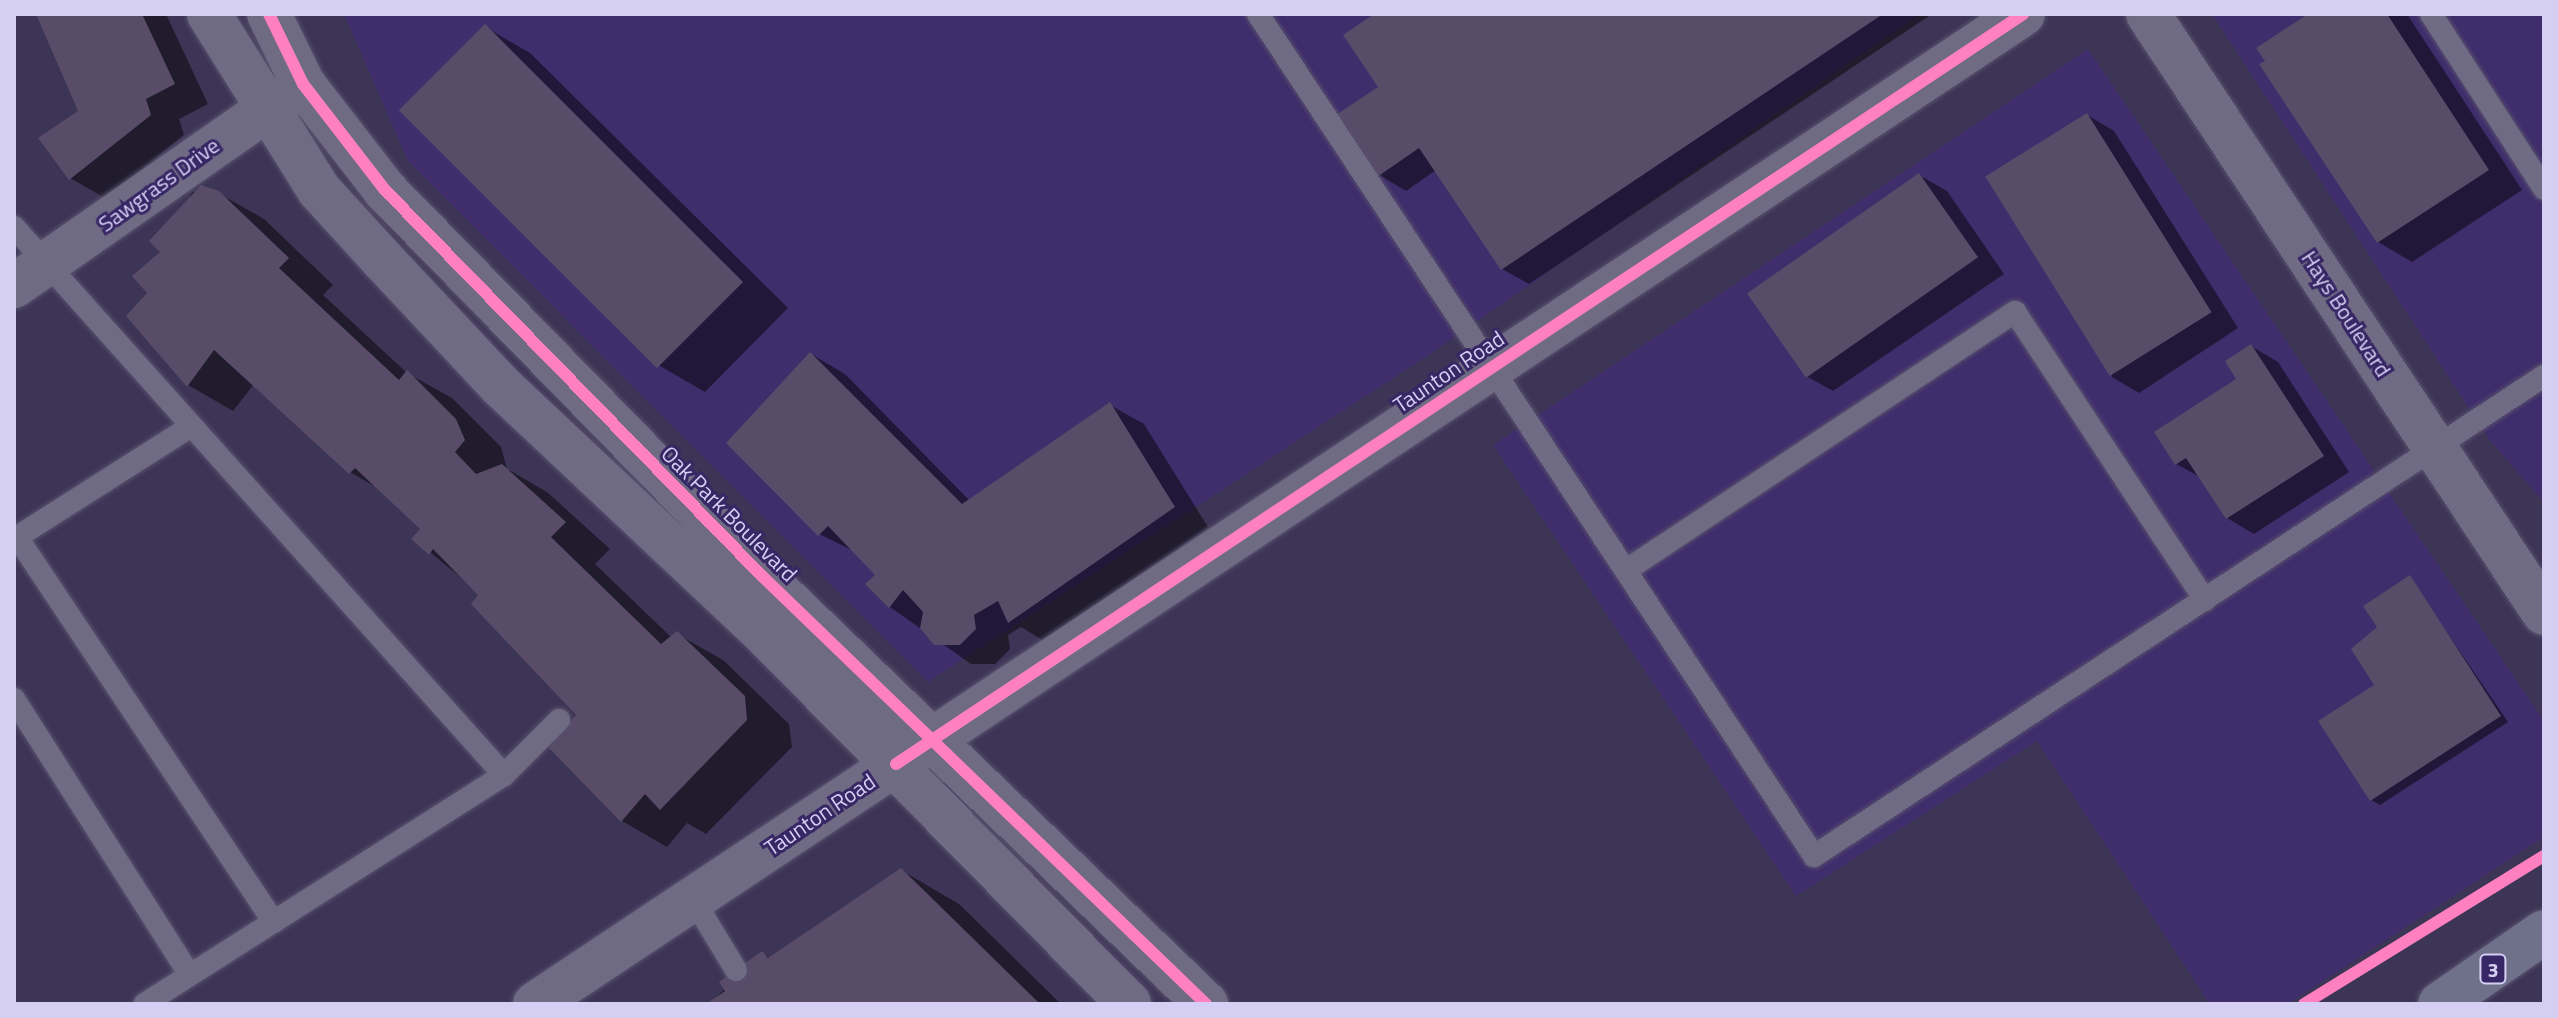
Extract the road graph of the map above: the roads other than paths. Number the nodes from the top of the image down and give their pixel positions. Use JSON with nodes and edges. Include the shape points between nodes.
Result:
{"nodes":[{"id":1,"x":209,"y":14,"type":"edge"},
{"id":2,"x":269,"y":14,"type":"edge"},
{"id":3,"x":1258,"y":14,"type":"edge"},
{"id":4,"x":2023,"y":14,"type":"edge"},
{"id":5,"x":2148,"y":14,"type":"edge"},
{"id":6,"x":2431,"y":14,"type":"edge"},
{"id":7,"x":303,"y":84,"type":"junction"},
{"id":8,"x":266,"y":110,"type":"junction"},
{"id":9,"x":2544,"y":189,"type":"edge"},
{"id":10,"x":14,"y":227,"type":"edge"},
{"id":11,"x":29,"y":276,"type":"edge"},
{"id":12,"x":1496,"y":365,"type":"junction"},
{"id":13,"x":2544,"y":376,"type":"edge"},
{"id":14,"x":190,"y":427,"type":"junction"},
{"id":15,"x":2436,"y":449,"type":"junction"},
{"id":16,"x":16,"y":538,"type":"edge"},
{"id":17,"x":1628,"y":569,"type":"junction"},
{"id":18,"x":2205,"y":600,"type":"junction"},
{"id":19,"x":2544,"y":613,"type":"edge"},
{"id":20,"x":14,"y":699,"type":"edge"},
{"id":21,"x":559,"y":720,"type":"dead end"},
{"id":22,"x":935,"y":738,"type":"junction"},
{"id":23,"x":896,"y":764,"type":"junction"},
{"id":24,"x":504,"y":775,"type":"junction"},
{"id":25,"x":693,"y":899,"type":"junction"},
{"id":26,"x":274,"y":922,"type":"junction"},
{"id":27,"x":2544,"y":932,"type":"edge"},
{"id":28,"x":736,"y":970,"type":"dead end"},
{"id":29,"x":190,"y":975,"type":"junction"},
{"id":30,"x":145,"y":1004,"type":"edge"},
{"id":31,"x":535,"y":1004,"type":"edge"},
{"id":32,"x":1129,"y":1004,"type":"edge"},
{"id":33,"x":1206,"y":1004,"type":"edge"},
{"id":34,"x":2440,"y":1004,"type":"edge"}],
"edges":[{"from":1,"to":8,"type":"street"},
{"from":2,"to":7,"type":"street","name":"Oak Park Boulevard"},
{"from":3,"to":12,"type":"lane"},
{"from":4,"to":12,"type":"street","name":"Taunton Road"},
{"from":5,"to":15,"type":"street","name":"Hays Boulevard"},
{"from":6,"to":9,"type":"lane"},
{"from":7,"to":8,"type":"street","name":"Sawgrass Drive"},
{"from":7,"to":22,"type":"street","name":"Oak Park Boulevard","via":[[385,190],[762,576]]},
{"from":8,"to":11,"type":"street","name":"Sawgrass Drive"},
{"from":8,"to":23,"type":"street","via":[[319,190],[501,386]]},
{"from":10,"to":11,"type":"lane"},
{"from":11,"to":14,"type":"lane"},
{"from":12,"to":17,"type":"lane","via":[[1538,443]]},
{"from":12,"to":22,"type":"street","name":"Taunton Road"},
{"from":13,"to":15,"type":"lane"},
{"from":14,"to":16,"type":"lane"},
{"from":14,"to":24,"type":"lane"},
{"from":15,"to":18,"type":"lane"},
{"from":15,"to":19,"type":"street","name":"Hays Boulevard"},
{"from":16,"to":26,"type":"lane"},
{"from":17,"to":18,"type":"lane","via":[[1814,856]]},
{"from":17,"to":18,"type":"lane","via":[[2015,312]]},
{"from":20,"to":29,"type":"lane"},
{"from":21,"to":24,"type":"lane"},
{"from":22,"to":23,"type":"street","name":"Taunton Road"},
{"from":22,"to":33,"type":"street","name":"Oak Park Boulevard"},
{"from":23,"to":25,"type":"street","name":"Taunton Road"},
{"from":23,"to":32,"type":"street"},
{"from":24,"to":26,"type":"lane"},
{"from":25,"to":28,"type":"lane"},
{"from":25,"to":31,"type":"street","name":"Taunton Road"},
{"from":26,"to":29,"type":"lane"},
{"from":27,"to":34,"type":"main road","number":"3"},
{"from":29,"to":30,"type":"lane"}]}
